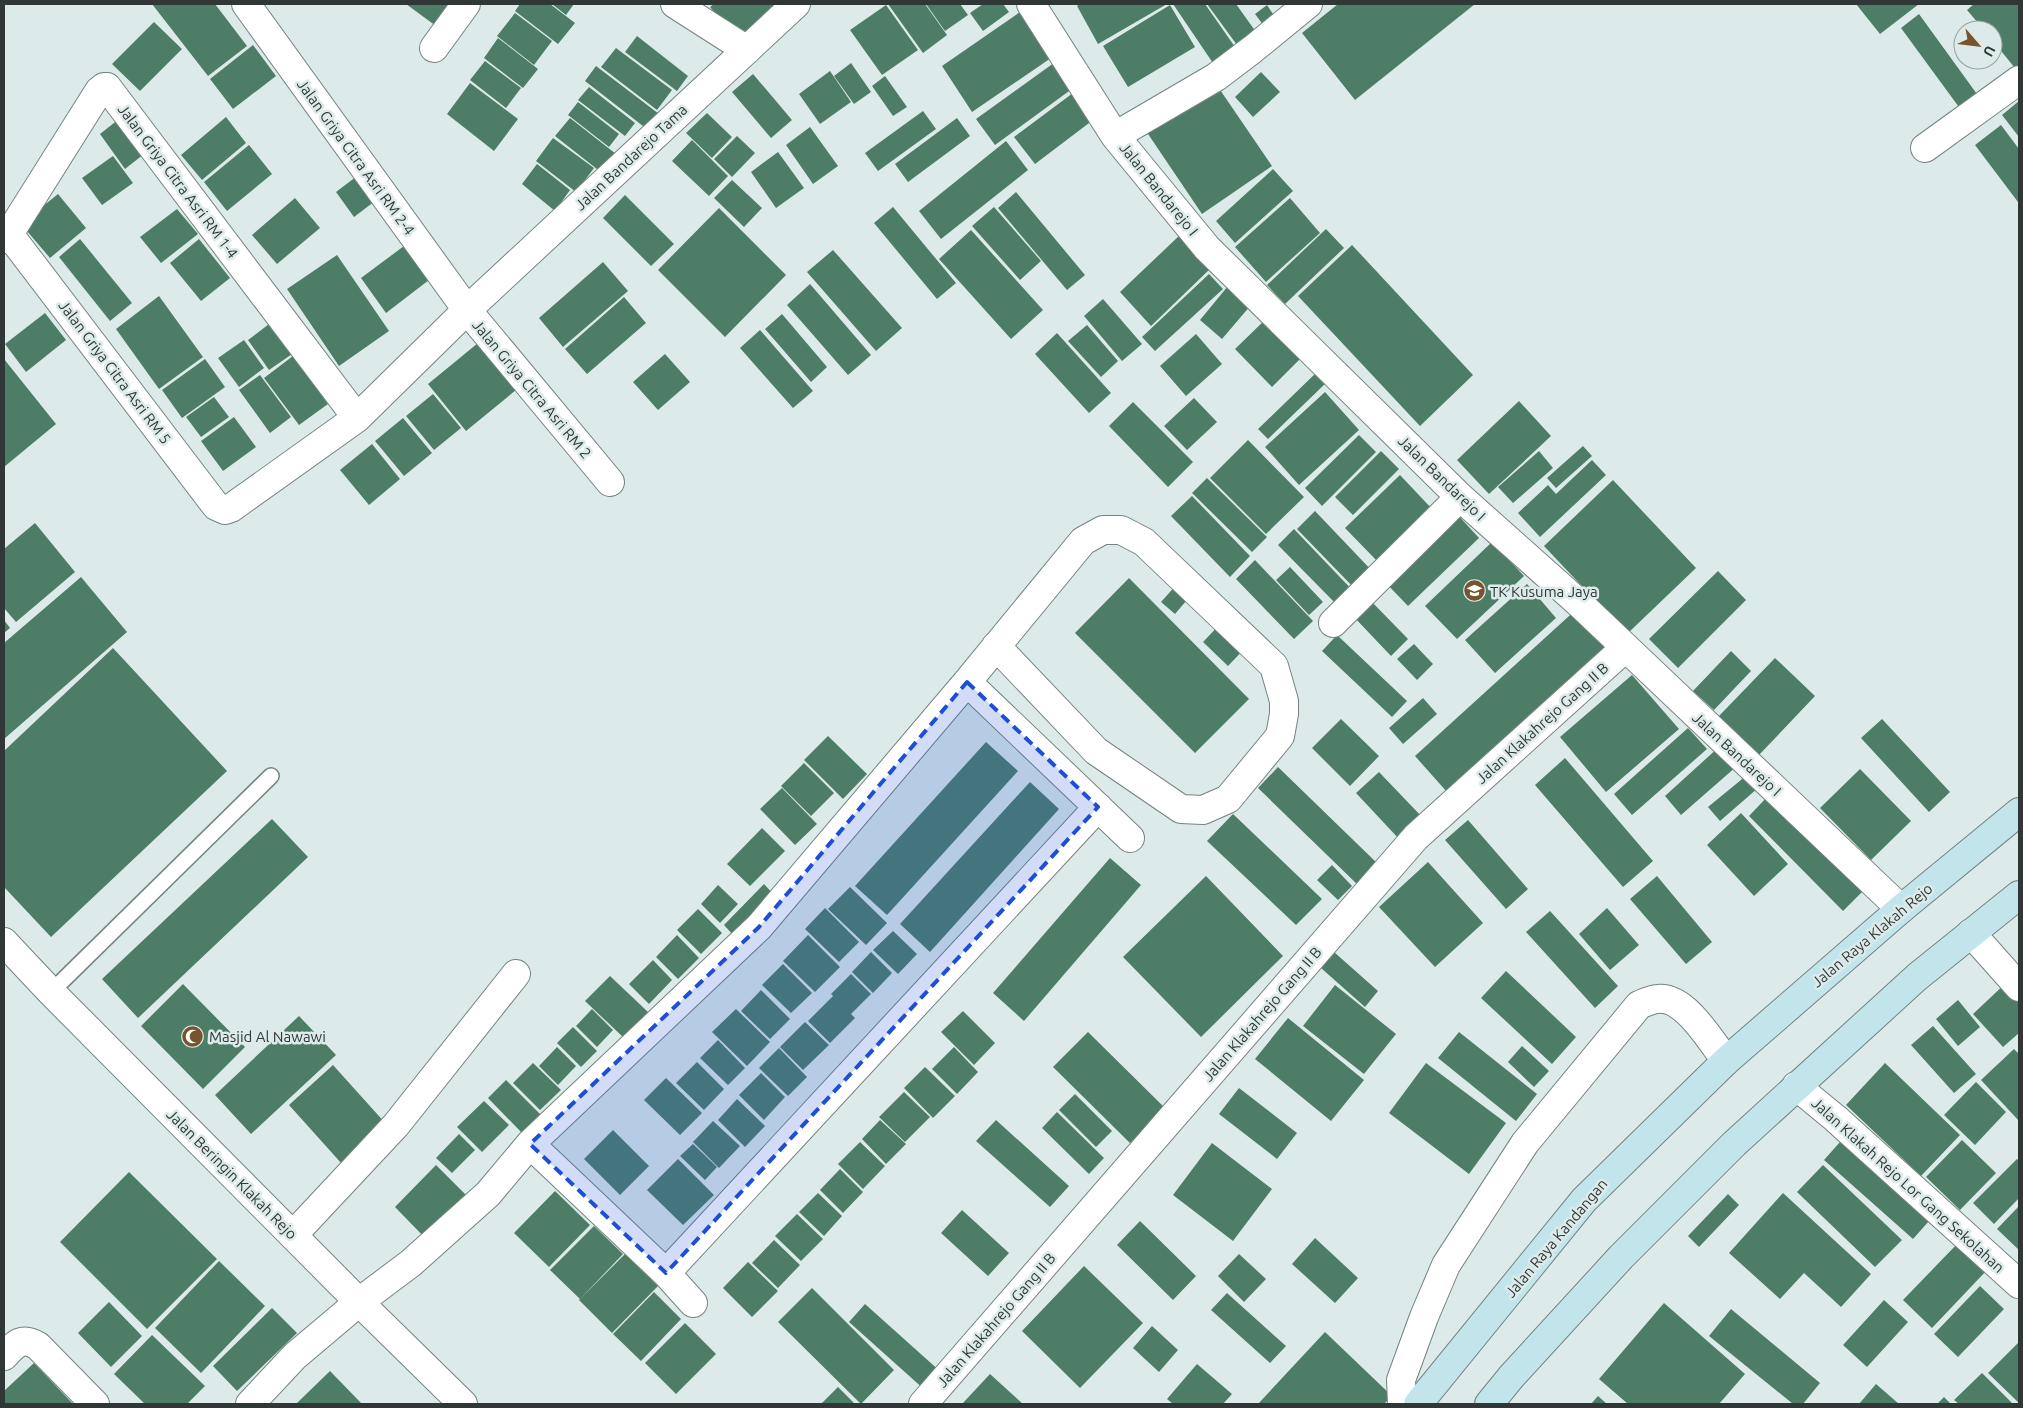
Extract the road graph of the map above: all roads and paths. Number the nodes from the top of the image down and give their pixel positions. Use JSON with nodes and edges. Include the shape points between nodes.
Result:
{"nodes":[{"id":1,"x":246,"y":4,"type":"edge"},
{"id":2,"x":466,"y":4,"type":"edge"},
{"id":3,"x":675,"y":4,"type":"edge"},
{"id":4,"x":796,"y":4,"type":"edge"},
{"id":5,"x":1031,"y":4,"type":"edge"},
{"id":6,"x":1308,"y":4,"type":"edge"},
{"id":7,"x":434,"y":48,"type":"dead end"},
{"id":8,"x":747,"y":50,"type":"junction"},
{"id":9,"x":2019,"y":80,"type":"edge"},
{"id":10,"x":1115,"y":136,"type":"junction"},
{"id":11,"x":1925,"y":148,"type":"dead end"},
{"id":12,"x":6,"y":236,"type":"edge"},
{"id":13,"x":467,"y":310,"type":"junction"},
{"id":14,"x":357,"y":418,"type":"junction"},
{"id":15,"x":610,"y":482,"type":"dead end"},
{"id":16,"x":1460,"y":498,"type":"junction"},
{"id":17,"x":222,"y":509,"type":"joint"},
{"id":18,"x":1333,"y":623,"type":"dead end"},
{"id":19,"x":996,"y":646,"type":"junction"},
{"id":20,"x":1625,"y":648,"type":"junction"},
{"id":21,"x":967,"y":682,"type":"junction"},
{"id":22,"x":271,"y":776,"type":"dead end"},
{"id":23,"x":1098,"y":807,"type":"junction"},
{"id":24,"x":2019,"y":812,"type":"edge"},
{"id":25,"x":1130,"y":838,"type":"dead end"},
{"id":26,"x":2019,"y":895,"type":"edge"},
{"id":27,"x":1901,"y":909,"type":"junction"},
{"id":28,"x":1971,"y":933,"type":"junction"},
{"id":29,"x":4,"y":942,"type":"edge"},
{"id":30,"x":516,"y":974,"type":"dead end"},
{"id":31,"x":2019,"y":987,"type":"edge"},
{"id":32,"x":51,"y":992,"type":"junction"},
{"id":33,"x":1726,"y":1061,"type":"junction"},
{"id":34,"x":1796,"y":1086,"type":"junction"},
{"id":35,"x":530,"y":1144,"type":"junction"},
{"id":36,"x":293,"y":1235,"type":"junction"},
{"id":37,"x":666,"y":1273,"type":"junction"},
{"id":38,"x":2019,"y":1284,"type":"edge"},
{"id":39,"x":359,"y":1302,"type":"junction"},
{"id":40,"x":693,"y":1303,"type":"dead end"},
{"id":41,"x":4,"y":1356,"type":"edge"},
{"id":42,"x":95,"y":1404,"type":"edge"},
{"id":43,"x":250,"y":1404,"type":"edge"},
{"id":44,"x":464,"y":1404,"type":"edge"},
{"id":45,"x":923,"y":1404,"type":"edge"},
{"id":46,"x":1402,"y":1404,"type":"edge"},
{"id":47,"x":1418,"y":1404,"type":"edge"},
{"id":48,"x":1489,"y":1404,"type":"edge"}],
"edges":[{"from":1,"to":13,"type":"street","name":"Jalan Griya Citra Asri RM 2-4"},
{"from":2,"to":7,"type":"street"},
{"from":3,"to":8,"type":"street"},
{"from":4,"to":8,"type":"street","name":"Jalan Bandarejo Tama"},
{"from":5,"to":10,"type":"street","name":"Jalan Bandarejo I"},
{"from":6,"to":10,"type":"street","via":[[1216,76]]},
{"from":8,"to":13,"type":"street","name":"Jalan Bandarejo Tama"},
{"from":9,"to":11,"type":"street"},
{"from":10,"to":16,"type":"street","name":"Jalan Bandarejo I","via":[[1207,248]]},
{"from":12,"to":14,"type":"street","name":"Jalan Griya Citra Asri RM 1-4","via":[[99,91],[107,87]]},
{"from":12,"to":17,"type":"street","name":"Jalan Griya Citra Asri RM 5","via":[[216,506]]},
{"from":13,"to":14,"type":"street","name":"Jalan Griya Citra Asri RM 2"},
{"from":13,"to":15,"type":"street","name":"Jalan Griya Citra Asri RM 2"},
{"from":14,"to":17,"type":"street","name":"Jalan Griya Citra Asri RM 2","via":[[231,508]]},
{"from":16,"to":18,"type":"street"},
{"from":16,"to":20,"type":"street","name":"Jalan Bandarejo I"},
{"from":19,"to":19,"type":"street","via":[[1096,751],[1181,809],[1203,810],[1228,799],[1280,736],[1284,701],[1274,666],[1144,542],[1121,530],[1103,530],[1083,541]]},
{"from":19,"to":21,"type":"street"},
{"from":20,"to":27,"type":"street","name":"Jalan Bandarejo I"},
{"from":20,"to":45,"type":"street","name":"Jalan Klakahrejo Gang II B","via":[[1416,837]]},
{"from":21,"to":23,"type":"street"},
{"from":21,"to":35,"type":"street","via":[[759,927]]},
{"from":22,"to":32,"type":"lane"},
{"from":23,"to":25,"type":"street"},
{"from":23,"to":37,"type":"street"},
{"from":24,"to":27,"type":"main road","name":"Jalan Raya Klakah Rejo"},
{"from":26,"to":28,"type":"main road"},
{"from":27,"to":33,"type":"main road","name":"Jalan Raya Klakah Rejo"},
{"from":28,"to":31,"type":"street"},
{"from":28,"to":34,"type":"main road"},
{"from":29,"to":32,"type":"street","name":"Jalan Beringin Klakah Rejo"},
{"from":30,"to":36,"type":"street","via":[[396,1125]]},
{"from":32,"to":36,"type":"street","name":"Jalan Beringin Klakah Rejo"},
{"from":33,"to":46,"type":"street","via":[[1688,1012],[1671,1000],[1658,999],[1639,1005],[1525,1143],[1446,1265],[1401,1380]]},
{"from":33,"to":47,"type":"main road","name":"Jalan Raya Kandangan","via":[[1584,1200]]},
{"from":34,"to":38,"type":"street","name":"Jalan Klakah Rejo Lor Gang Sekolahan"},
{"from":34,"to":48,"type":"main road","via":[[1621,1258]]},
{"from":35,"to":37,"type":"street"},
{"from":35,"to":39,"type":"street","via":[[481,1200],[411,1264]]},
{"from":36,"to":39,"type":"street","name":"Jalan Beringin Klakah Rejo"},
{"from":37,"to":40,"type":"street"},
{"from":39,"to":43,"type":"street","via":[[295,1356]]},
{"from":39,"to":44,"type":"street","name":"Jalan Beringin Klakah Rejo"},
{"from":41,"to":42,"type":"street","via":[[14,1346],[32,1342]]}]}
